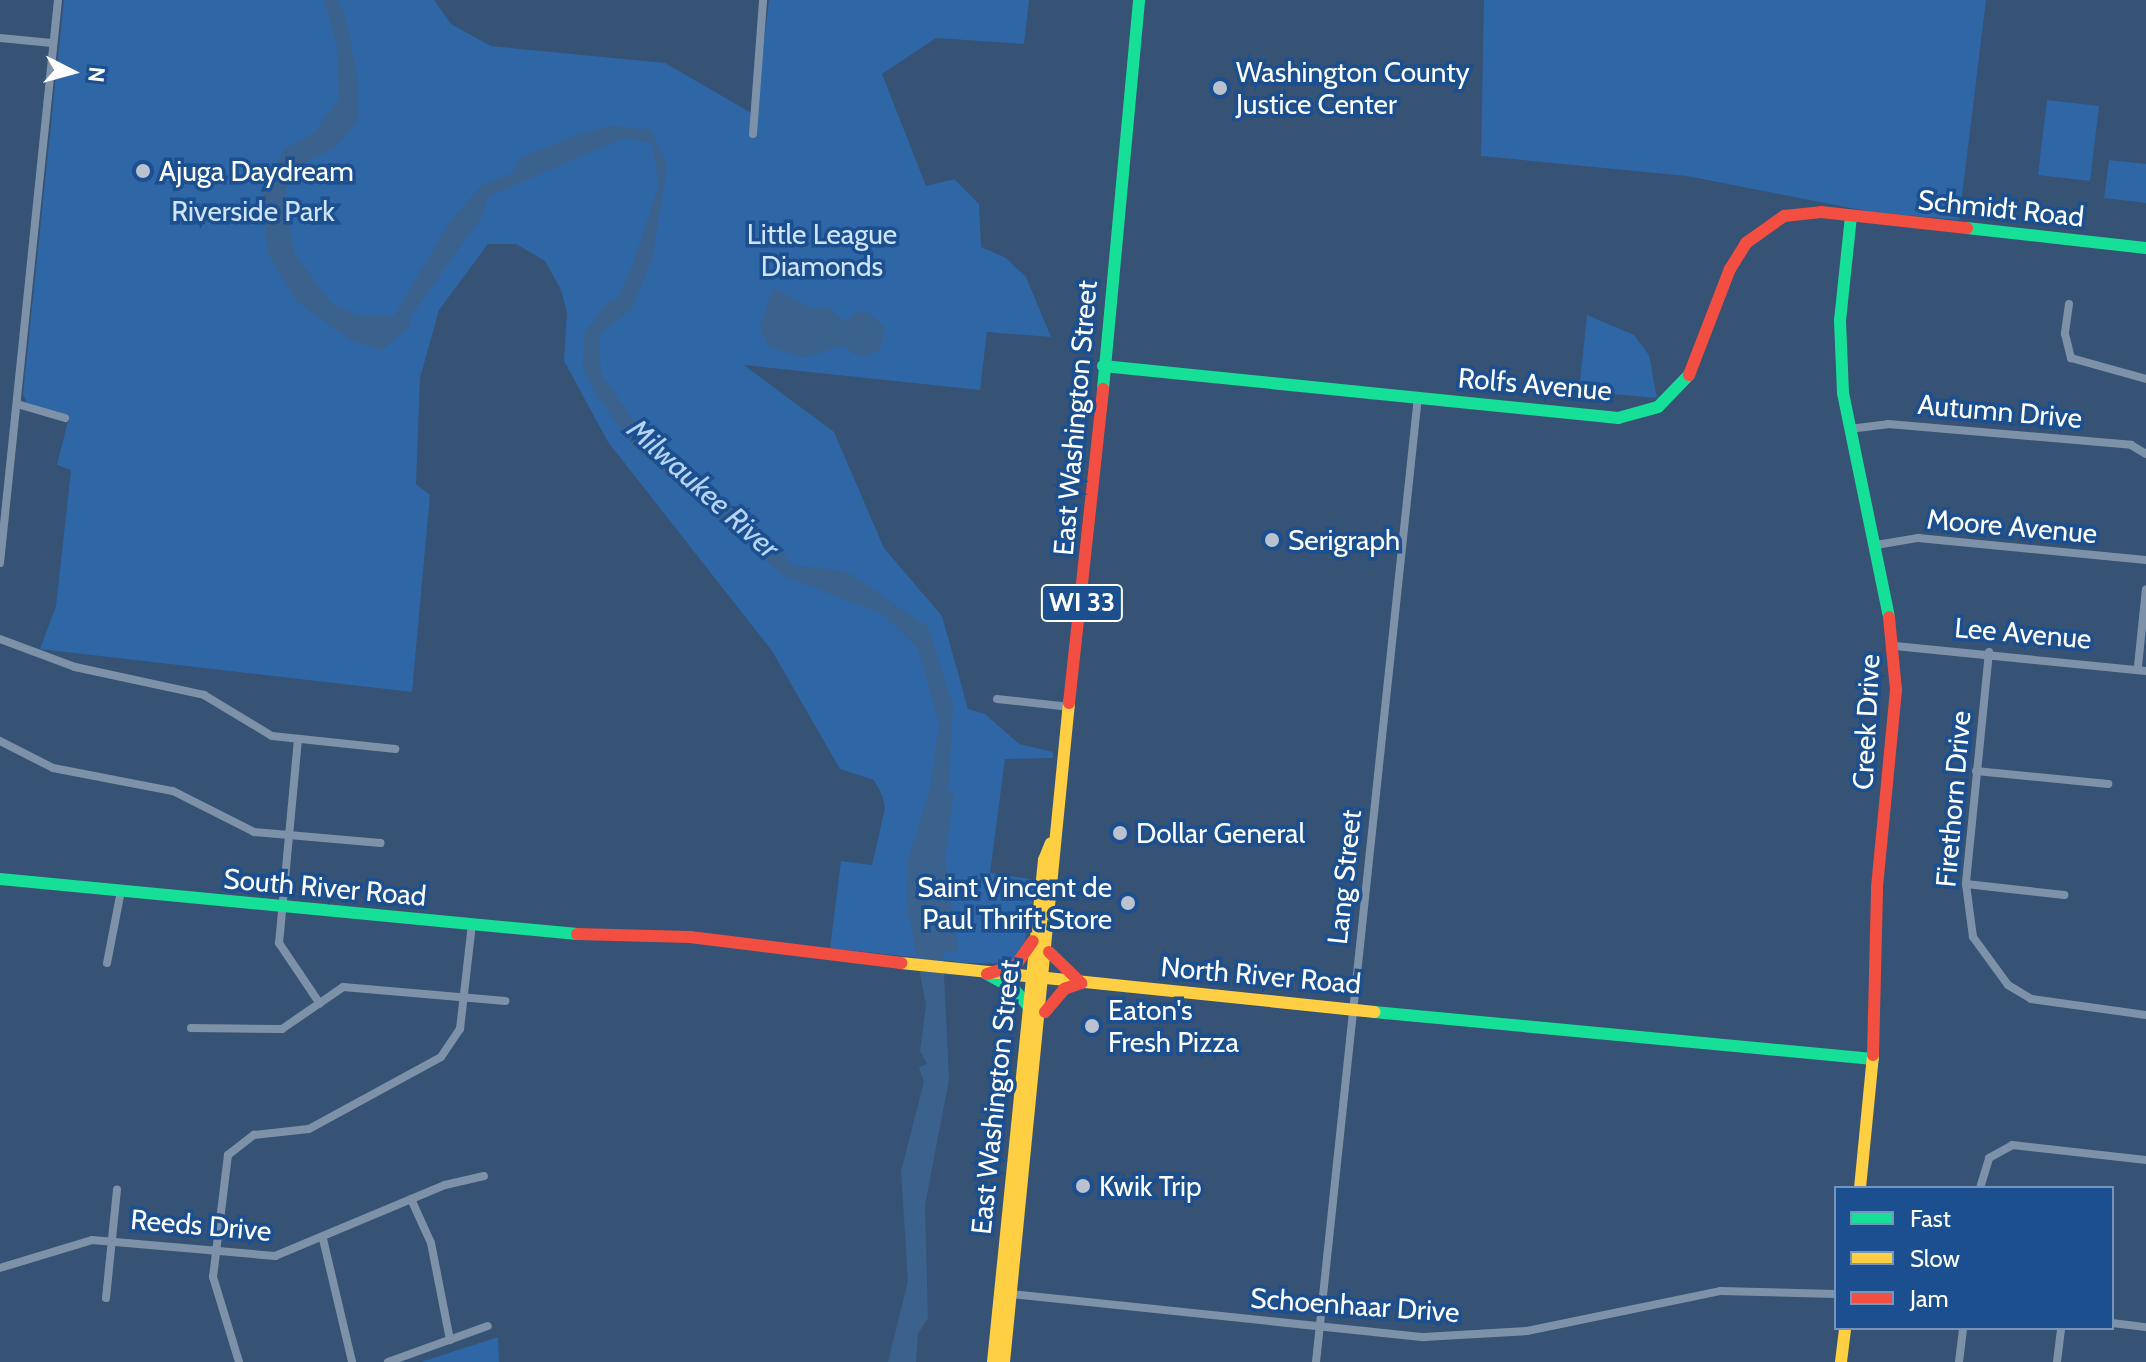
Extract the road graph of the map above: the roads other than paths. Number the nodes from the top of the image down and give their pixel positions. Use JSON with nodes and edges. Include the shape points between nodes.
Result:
{"nodes":[{"id":1,"x":58,"y":0,"type":"edge"},
{"id":2,"x":763,"y":0,"type":"edge"},
{"id":3,"x":1139,"y":0,"type":"edge"},
{"id":4,"x":0,"y":38,"type":"edge"},
{"id":5,"x":52,"y":43,"type":"junction"},
{"id":6,"x":753,"y":134,"type":"dead end"},
{"id":7,"x":1851,"y":216,"type":"junction"},
{"id":8,"x":2146,"y":248,"type":"edge"},
{"id":9,"x":2069,"y":304,"type":"dead end"},
{"id":10,"x":1103,"y":366,"type":"junction"},
{"id":11,"x":2146,"y":379,"type":"edge"},
{"id":12,"x":1418,"y":397,"type":"junction"},
{"id":13,"x":17,"y":404,"type":"junction"},
{"id":14,"x":65,"y":418,"type":"dead end"},
{"id":15,"x":1848,"y":429,"type":"junction"},
{"id":16,"x":2146,"y":454,"type":"edge"},
{"id":17,"x":1876,"y":545,"type":"junction"},
{"id":18,"x":2146,"y":560,"type":"edge"},
{"id":19,"x":0,"y":561,"type":"edge"},
{"id":20,"x":2146,"y":589,"type":"edge"},
{"id":21,"x":0,"y":639,"type":"edge"},
{"id":22,"x":1895,"y":646,"type":"junction"},
{"id":23,"x":1989,"y":652,"type":"junction"},
{"id":24,"x":2142,"y":669,"type":"edge"},
{"id":25,"x":997,"y":699,"type":"dead end"},
{"id":26,"x":1071,"y":707,"type":"junction"},
{"id":27,"x":298,"y":739,"type":"junction"},
{"id":28,"x":0,"y":741,"type":"edge"},
{"id":29,"x":395,"y":749,"type":"dead end"},
{"id":30,"x":1976,"y":771,"type":"junction"},
{"id":31,"x":2108,"y":784,"type":"dead end"},
{"id":32,"x":289,"y":836,"type":"junction"},
{"id":33,"x":1053,"y":839,"type":"junction"},
{"id":34,"x":381,"y":843,"type":"dead end"},
{"id":35,"x":0,"y":879,"type":"edge"},
{"id":36,"x":1966,"y":884,"type":"junction"},
{"id":37,"x":121,"y":891,"type":"junction"},
{"id":38,"x":2064,"y":895,"type":"dead end"},
{"id":39,"x":282,"y":908,"type":"junction"},
{"id":40,"x":472,"y":924,"type":"junction"},
{"id":41,"x":646,"y":933,"type":"joint"},
{"id":42,"x":1036,"y":938,"type":"junction"},
{"id":43,"x":1049,"y":952,"type":"junction"},
{"id":44,"x":107,"y":963,"type":"dead end"},
{"id":45,"x":987,"y":974,"type":"junction"},
{"id":46,"x":1032,"y":979,"type":"junction"},
{"id":47,"x":1046,"y":981,"type":"junction"},
{"id":48,"x":1081,"y":983,"type":"junction"},
{"id":49,"x":464,"y":998,"type":"junction"},
{"id":50,"x":505,"y":1001,"type":"dead end"},
{"id":51,"x":320,"y":1004,"type":"junction"},
{"id":52,"x":1029,"y":1007,"type":"junction"},
{"id":53,"x":1352,"y":1008,"type":"junction"},
{"id":54,"x":2146,"y":1015,"type":"edge"},
{"id":55,"x":1042,"y":1016,"type":"junction"},
{"id":56,"x":191,"y":1028,"type":"dead end"},
{"id":57,"x":1873,"y":1059,"type":"junction"},
{"id":58,"x":2146,"y":1160,"type":"edge"},
{"id":59,"x":484,"y":1176,"type":"dead end"},
{"id":60,"x":1860,"y":1186,"type":"edge"},
{"id":61,"x":1981,"y":1186,"type":"edge"},
{"id":62,"x":117,"y":1190,"type":"dead end"},
{"id":63,"x":411,"y":1199,"type":"junction"},
{"id":64,"x":323,"y":1239,"type":"junction"},
{"id":65,"x":112,"y":1240,"type":"junction"},
{"id":66,"x":214,"y":1250,"type":"junction"},
{"id":67,"x":0,"y":1268,"type":"edge"},
{"id":68,"x":1012,"y":1294,"type":"junction"},
{"id":69,"x":1834,"y":1294,"type":"edge"},
{"id":70,"x":106,"y":1298,"type":"dead end"},
{"id":71,"x":2114,"y":1323,"type":"edge"},
{"id":72,"x":488,"y":1326,"type":"dead end"},
{"id":73,"x":2146,"y":1327,"type":"edge"},
{"id":74,"x":1319,"y":1328,"type":"junction"},
{"id":75,"x":1845,"y":1330,"type":"edge"},
{"id":76,"x":1963,"y":1330,"type":"edge"},
{"id":77,"x":2061,"y":1330,"type":"edge"},
{"id":78,"x":450,"y":1340,"type":"junction"},
{"id":79,"x":239,"y":1362,"type":"edge"},
{"id":80,"x":352,"y":1362,"type":"edge"},
{"id":81,"x":388,"y":1362,"type":"edge"},
{"id":82,"x":993,"y":1362,"type":"edge"},
{"id":83,"x":1004,"y":1362,"type":"edge"},
{"id":84,"x":1316,"y":1362,"type":"edge"},
{"id":85,"x":1841,"y":1362,"type":"edge"},
{"id":86,"x":1959,"y":1362,"type":"edge"},
{"id":87,"x":2057,"y":1362,"type":"edge"}],
"edges":[{"from":1,"to":5,"type":"street"},
{"from":2,"to":6,"type":"street"},
{"from":3,"to":10,"type":"street","name":"East Washington Street","number":"WI 33"},
{"from":4,"to":5,"type":"street"},
{"from":5,"to":13,"type":"street"},
{"from":7,"to":8,"type":"street","name":"Schmidt Road"},
{"from":7,"to":12,"type":"street","name":"Rolfs Avenue","via":[[1806,211],[1784,216],[1746,243],[1686,382],[1658,407],[1618,418]]},
{"from":7,"to":15,"type":"street","name":"Creek Drive","via":[[1840,321]]},
{"from":9,"to":11,"type":"street","via":[[2065,334],[2071,358]]},
{"from":10,"to":12,"type":"street","name":"Rolfs Avenue"},
{"from":10,"to":26,"type":"street","name":"East Washington Street","number":"WI 33"},
{"from":12,"to":53,"type":"street","name":"Lang Street"},
{"from":13,"to":14,"type":"street"},
{"from":13,"to":19,"type":"street"},
{"from":15,"to":16,"type":"street","name":"Autumn Drive","via":[[1903,425],[2131,445]]},
{"from":15,"to":17,"type":"street","name":"Creek Drive"},
{"from":17,"to":18,"type":"street","name":"Moore Avenue","via":[[1918,538]]},
{"from":17,"to":22,"type":"street","name":"Creek Drive"},
{"from":20,"to":24,"type":"street"},
{"from":21,"to":27,"type":"street","via":[[89,671],[204,695],[272,736]]},
{"from":22,"to":23,"type":"street","name":"Lee Avenue"},
{"from":22,"to":57,"type":"street","name":"Creek Drive","via":[[1875,928]]},
{"from":23,"to":24,"type":"street","name":"Lee Avenue"},
{"from":23,"to":30,"type":"street","name":"Firethorn Drive"},
{"from":25,"to":26,"type":"street"},
{"from":26,"to":33,"type":"street","name":"East Washington Street","number":"WI 33"},
{"from":27,"to":29,"type":"street"},
{"from":27,"to":32,"type":"street"},
{"from":28,"to":32,"type":"street","via":[[53,768],[152,784],[231,824]]},
{"from":30,"to":31,"type":"street"},
{"from":30,"to":36,"type":"street","name":"Firethorn Drive"},
{"from":32,"to":34,"type":"street"},
{"from":32,"to":39,"type":"street"},
{"from":33,"to":42,"type":"street","name":"East Washington Street","number":"WI 33","via":[[1044,860]]},
{"from":33,"to":43,"type":"street","name":"East Washington Street","number":"WI 33"},
{"from":35,"to":37,"type":"street","name":"South River Road"},
{"from":36,"to":38,"type":"street"},
{"from":36,"to":54,"type":"street","name":"Firethorn Drive","via":[[1973,937],[2008,985],[2062,1007]]},
{"from":37,"to":39,"type":"street","name":"South River Road"},
{"from":37,"to":44,"type":"street"},
{"from":39,"to":40,"type":"street","name":"South River Road"},
{"from":39,"to":51,"type":"street","via":[[283,958]]},
{"from":40,"to":41,"type":"street","name":"South River Road"},
{"from":40,"to":49,"type":"street"},
{"from":41,"to":45,"type":"street","name":"North River Road"},
{"from":42,"to":45,"type":"street","via":[[1023,959]]},
{"from":42,"to":46,"type":"street","name":"East Washington Street","number":"WI 33"},
{"from":43,"to":47,"type":"street","name":"East Washington Street","number":"WI 33"},
{"from":43,"to":48,"type":"street"},
{"from":45,"to":46,"type":"street","name":"North River Road"},
{"from":45,"to":52,"type":"street","via":[[1014,989]]},
{"from":46,"to":47,"type":"street","name":"North River Road"},
{"from":46,"to":52,"type":"street","name":"East Washington Street","number":"WI 33"},
{"from":47,"to":48,"type":"street","name":"North River Road"},
{"from":47,"to":55,"type":"street","name":"East Washington Street","number":"WI 33"},
{"from":48,"to":53,"type":"street","name":"North River Road"},
{"from":48,"to":55,"type":"street","via":[[1056,995]]},
{"from":49,"to":50,"type":"street"},
{"from":49,"to":51,"type":"street","via":[[343,987]]},
{"from":49,"to":66,"type":"street","via":[[460,1029],[441,1057],[309,1129],[254,1135],[233,1147],[224,1169]]},
{"from":51,"to":56,"type":"street","via":[[282,1029]]},
{"from":52,"to":82,"type":"street","name":"East Washington Street","number":"WI 33"},
{"from":53,"to":57,"type":"street","name":"North River Road"},
{"from":53,"to":74,"type":"street","name":"Lang Street"},
{"from":55,"to":68,"type":"street","name":"East Washington Street","number":"WI 33"},
{"from":57,"to":60,"type":"street","name":"Creek Drive"},
{"from":58,"to":61,"type":"street","via":[[2012,1145],[1989,1158]]},
{"from":59,"to":63,"type":"street","name":"Reeds Drive"},
{"from":62,"to":65,"type":"street"},
{"from":63,"to":64,"type":"street","name":"Reeds Drive"},
{"from":63,"to":78,"type":"street","via":[[431,1243]]},
{"from":64,"to":66,"type":"street","name":"Reeds Drive","via":[[275,1256]]},
{"from":64,"to":80,"type":"street"},
{"from":65,"to":66,"type":"street","name":"Reeds Drive"},
{"from":65,"to":67,"type":"street","name":"Reeds Drive","via":[[77,1243]]},
{"from":65,"to":70,"type":"street"},
{"from":66,"to":79,"type":"street","via":[[213,1277]]},
{"from":68,"to":74,"type":"street","name":"Schoenhaar Drive"},
{"from":68,"to":83,"type":"street","name":"East Washington Street","number":"WI 33"},
{"from":69,"to":74,"type":"street","name":"Schoenhaar Drive","via":[[1720,1291],[1483,1335]]},
{"from":71,"to":73,"type":"street"},
{"from":72,"to":78,"type":"street"},
{"from":74,"to":84,"type":"street","name":"Lang Street"},
{"from":75,"to":85,"type":"street"},
{"from":76,"to":86,"type":"street"},
{"from":77,"to":87,"type":"street"},
{"from":78,"to":81,"type":"street"}]}
